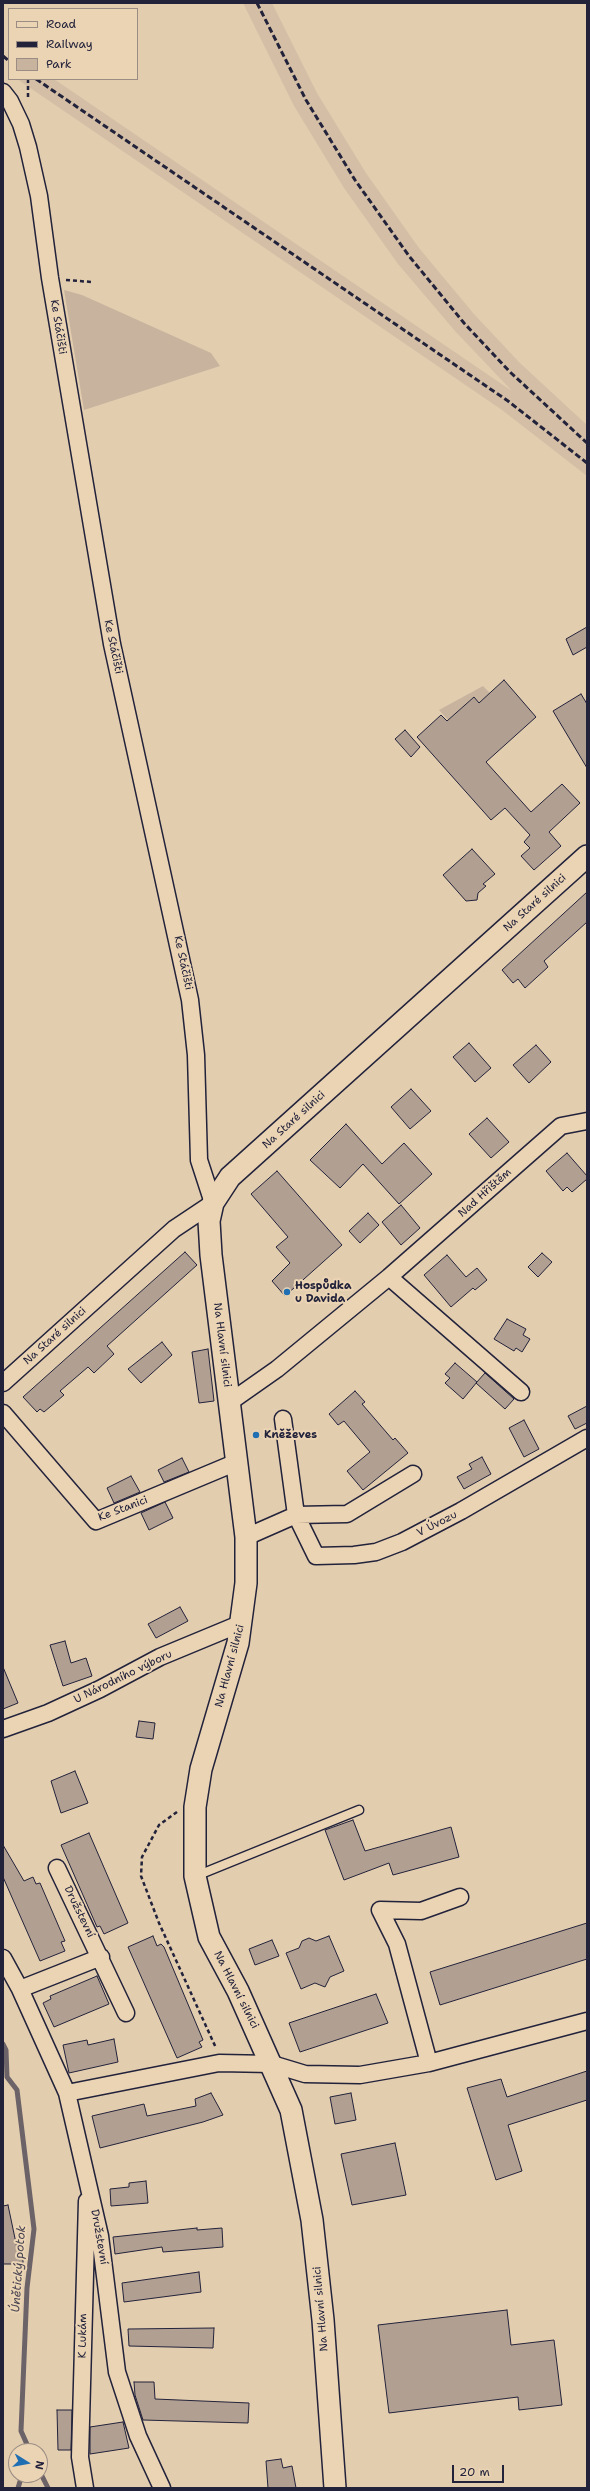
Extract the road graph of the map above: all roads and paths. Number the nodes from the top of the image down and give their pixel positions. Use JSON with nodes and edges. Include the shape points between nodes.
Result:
{"nodes":[{"id":1,"x":3,"y":92,"type":"edge"},
{"id":2,"x":50,"y":278,"type":"junction"},
{"id":3,"x":92,"y":282,"type":"dead end"},
{"id":4,"x":587,"y":856,"type":"edge"},
{"id":5,"x":587,"y":1121,"type":"edge"},
{"id":6,"x":213,"y":1203,"type":"junction"},
{"id":7,"x":389,"y":1278,"type":"junction"},
{"id":8,"x":3,"y":1383,"type":"edge"},
{"id":9,"x":521,"y":1392,"type":"dead end"},
{"id":10,"x":230,"y":1402,"type":"junction"},
{"id":11,"x":3,"y":1413,"type":"edge"},
{"id":12,"x":283,"y":1419,"type":"dead end"},
{"id":13,"x":587,"y":1438,"type":"edge"},
{"id":14,"x":237,"y":1462,"type":"junction"},
{"id":15,"x":413,"y":1474,"type":"dead end"},
{"id":16,"x":296,"y":1515,"type":"junction"},
{"id":17,"x":246,"y":1537,"type":"junction"},
{"id":18,"x":242,"y":1623,"type":"junction"},
{"id":19,"x":3,"y":1729,"type":"edge"},
{"id":20,"x":195,"y":1807,"type":"junction"},
{"id":21,"x":359,"y":1810,"type":"dead end"},
{"id":22,"x":57,"y":1868,"type":"dead end"},
{"id":23,"x":196,"y":1876,"type":"junction"},
{"id":24,"x":460,"y":1897,"type":"dead end"},
{"id":25,"x":101,"y":1957,"type":"junction"},
{"id":26,"x":3,"y":1958,"type":"edge"},
{"id":27,"x":20,"y":1989,"type":"junction"},
{"id":28,"x":126,"y":2013,"type":"dead end"},
{"id":29,"x":587,"y":2021,"type":"edge"},
{"id":30,"x":219,"y":2063,"type":"junction"},
{"id":31,"x":430,"y":2063,"type":"junction"},
{"id":32,"x":272,"y":2064,"type":"junction"},
{"id":33,"x":67,"y":2093,"type":"junction"},
{"id":34,"x":88,"y":2184,"type":"junction"},
{"id":35,"x":85,"y":2488,"type":"edge"},
{"id":36,"x":162,"y":2488,"type":"edge"},
{"id":37,"x":335,"y":2488,"type":"edge"}],
"edges":[{"from":1,"to":2,"type":"street","name":"Ke Stáčišti","via":[[21,124],[28,147],[39,196]]},
{"from":2,"to":3,"type":"path"},
{"from":2,"to":6,"type":"street","name":"Ke Stáčišti","via":[[112,644],[190,1000],[196,1055],[199,1160]]},
{"from":4,"to":6,"type":"street","name":"Na Staré silnici","via":[[230,1177]]},
{"from":5,"to":7,"type":"street","name":"Nad Hřištěm","via":[[561,1126]]},
{"from":6,"to":8,"type":"street","name":"Na Staré silnici","via":[[174,1229]]},
{"from":6,"to":10,"type":"street","name":"Na Hlavní silnici","via":[[209,1235]]},
{"from":7,"to":9,"type":"street"},
{"from":7,"to":10,"type":"street","name":"Nad Hřištěm","via":[[276,1369]]},
{"from":10,"to":14,"type":"street","name":"Na Hlavní silnici"},
{"from":11,"to":14,"type":"street","name":"Ke Stanici","via":[[96,1521]]},
{"from":12,"to":16,"type":"street"},
{"from":13,"to":16,"type":"street","name":"V Úvozu","via":[[462,1511],[402,1542],[376,1552],[316,1556]]},
{"from":14,"to":17,"type":"street","name":"Na Hlavní silnici"},
{"from":15,"to":16,"type":"street","via":[[347,1514]]},
{"from":16,"to":17,"type":"street"},
{"from":17,"to":18,"type":"street","name":"Na Hlavní silnici","via":[[246,1583]]},
{"from":18,"to":19,"type":"street","name":"U Národního výboru","via":[[160,1657],[100,1690]]},
{"from":18,"to":20,"type":"street","name":"Na Hlavní silnici","via":[[201,1770]]},
{"from":20,"to":23,"type":"street","name":"Na Hlavní silnici","via":[[193,1837]]},
{"from":20,"to":30,"type":"path","via":[[176,1813],[160,1826],[142,1857],[140,1876],[216,2046]]},
{"from":21,"to":23,"type":"lane"},
{"from":22,"to":25,"type":"street","name":"Družstevní"},
{"from":23,"to":32,"type":"street","name":"Na Hlavní silnici","via":[[209,1937]]},
{"from":24,"to":31,"type":"street","via":[[421,1911],[380,1910],[397,1944]]},
{"from":25,"to":27,"type":"street"},
{"from":25,"to":28,"type":"street","name":"Družstevní"},
{"from":26,"to":27,"type":"street","name":"Družstevní"},
{"from":27,"to":33,"type":"street","name":"Družstevní"},
{"from":29,"to":31,"type":"street"},
{"from":30,"to":32,"type":"street"},
{"from":30,"to":33,"type":"street"},
{"from":31,"to":32,"type":"street","via":[[360,2075],[305,2074]]},
{"from":32,"to":37,"type":"street","name":"Na Hlavní silnici","via":[[291,2110],[312,2220],[323,2320]]},
{"from":33,"to":34,"type":"street","name":"Družstevní"},
{"from":34,"to":35,"type":"street","name":"K Lukám","via":[[80,2457]]},
{"from":34,"to":36,"type":"street","name":"Družstevní","via":[[100,2236],[117,2372],[138,2436]]}]}
